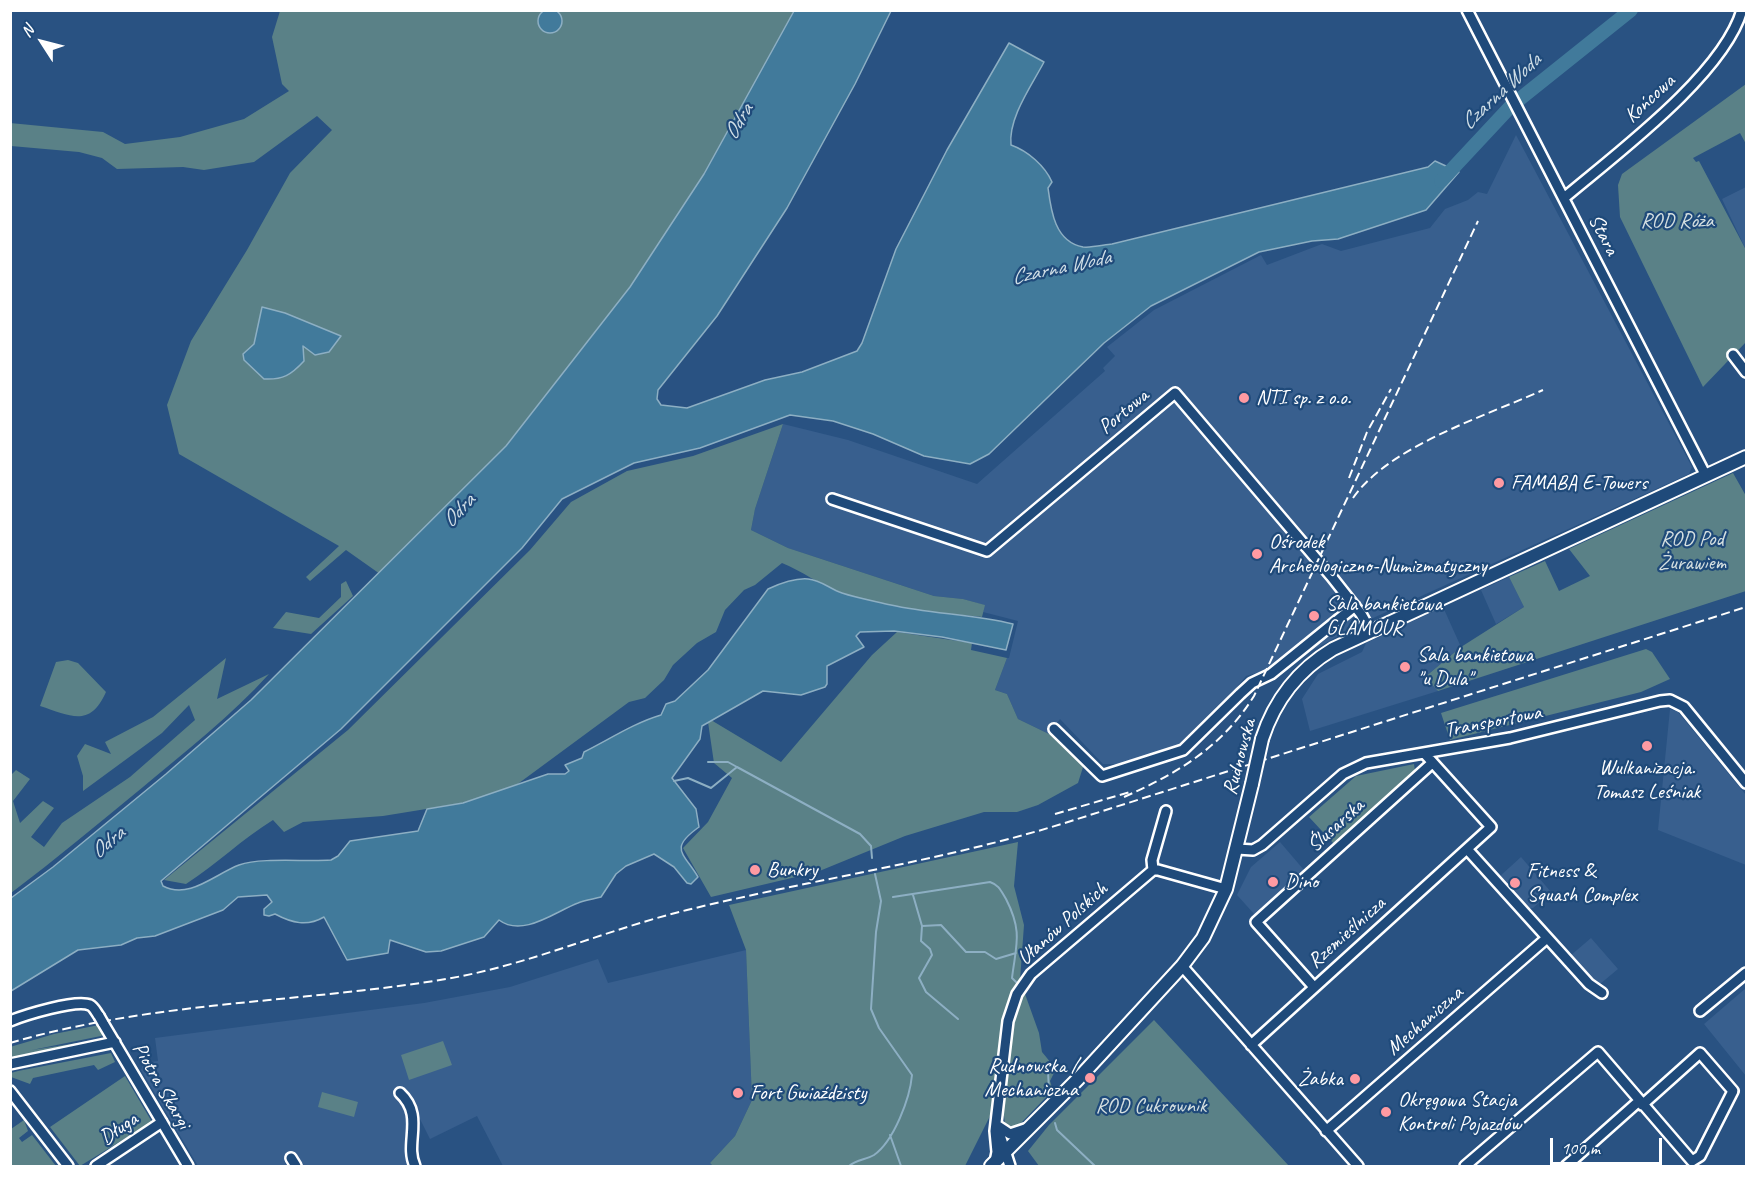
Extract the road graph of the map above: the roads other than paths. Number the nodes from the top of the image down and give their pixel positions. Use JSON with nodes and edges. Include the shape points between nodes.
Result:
{"nodes":[{"id":1,"x":1467,"y":10,"type":"edge"},
{"id":2,"x":1742,"y":10,"type":"edge"},
{"id":3,"x":1564,"y":198,"type":"junction"},
{"id":4,"x":1733,"y":355,"type":"dead end"},
{"id":5,"x":1746,"y":372,"type":"edge"},
{"id":6,"x":1746,"y":457,"type":"edge"},
{"id":7,"x":1706,"y":476,"type":"junction"},
{"id":8,"x":832,"y":499,"type":"dead end"},
{"id":9,"x":1355,"y":606,"type":"junction"},
{"id":10,"x":1371,"y":630,"type":"junction"},
{"id":11,"x":1054,"y":729,"type":"dead end"},
{"id":12,"x":1425,"y":754,"type":"junction"},
{"id":13,"x":1431,"y":764,"type":"junction"},
{"id":14,"x":1746,"y":783,"type":"edge"},
{"id":15,"x":1166,"y":811,"type":"dead end"},
{"id":16,"x":1237,"y":849,"type":"junction"},
{"id":17,"x":1467,"y":849,"type":"junction"},
{"id":18,"x":1153,"y":870,"type":"junction"},
{"id":19,"x":1226,"y":889,"type":"junction"},
{"id":20,"x":1547,"y":938,"type":"junction"},
{"id":21,"x":1182,"y":966,"type":"junction"},
{"id":22,"x":1746,"y":973,"type":"edge"},
{"id":23,"x":1314,"y":987,"type":"junction"},
{"id":24,"x":1602,"y":993,"type":"dead end"},
{"id":25,"x":1700,"y":1011,"type":"dead end"},
{"id":26,"x":10,"y":1022,"type":"edge"},
{"id":27,"x":115,"y":1041,"type":"junction"},
{"id":28,"x":1251,"y":1045,"type":"junction"},
{"id":29,"x":10,"y":1064,"type":"edge"},
{"id":30,"x":10,"y":1091,"type":"edge"},
{"id":31,"x":400,"y":1093,"type":"dead end"},
{"id":32,"x":1640,"y":1103,"type":"junction"},
{"id":33,"x":1049,"y":1110,"type":"junction"},
{"id":34,"x":996,"y":1121,"type":"junction"},
{"id":35,"x":162,"y":1122,"type":"junction"},
{"id":36,"x":1028,"y":1128,"type":"junction"},
{"id":37,"x":1326,"y":1131,"type":"junction"},
{"id":38,"x":1002,"y":1162,"type":"edge"},
{"id":39,"x":1693,"y":1164,"type":"edge"},
{"id":40,"x":68,"y":1167,"type":"edge"},
{"id":41,"x":96,"y":1167,"type":"edge"},
{"id":42,"x":188,"y":1167,"type":"edge"},
{"id":43,"x":416,"y":1167,"type":"edge"},
{"id":44,"x":1358,"y":1167,"type":"edge"},
{"id":45,"x":1465,"y":1167,"type":"edge"},
{"id":46,"x":1566,"y":1167,"type":"edge"}],
"edges":[{"from":1,"to":3,"type":"street","name":"Stara"},
{"from":2,"to":3,"type":"street","name":"Końcowa","via":[[1727,45],[1712,64],[1664,112]]},
{"from":3,"to":7,"type":"street","name":"Stara"},
{"from":4,"to":5,"type":"street"},
{"from":6,"to":7,"type":"main road","name":"Rudnowska"},
{"from":7,"to":10,"type":"main road","name":"Rudnowska"},
{"from":8,"to":9,"type":"street","name":"Portowa","via":[[987,551],[1175,393]]},
{"from":9,"to":10,"type":"street","name":"Portowa"},
{"from":9,"to":11,"type":"street","via":[[1271,674],[1246,688],[1191,743],[1174,754],[1102,776]]},
{"from":10,"to":16,"type":"main road","name":"Rudnowska","bridge":true,"via":[[1319,657],[1294,679],[1275,707],[1262,739]]},
{"from":12,"to":13,"type":"street"},
{"from":12,"to":14,"type":"street","name":"Transportowa","via":[[1531,734],[1670,700],[1692,716]]},
{"from":12,"to":16,"type":"street","name":"Transportowa","via":[[1354,768],[1262,845],[1253,850]]},
{"from":13,"to":17,"type":"street","name":"Rzemieślnicza","via":[[1491,827]]},
{"from":13,"to":23,"type":"street","name":"Ślusarska","via":[[1256,922]]},
{"from":15,"to":18,"type":"street","via":[[1152,860]]},
{"from":16,"to":19,"type":"main road","name":"Rudnowska"},
{"from":17,"to":20,"type":"street"},
{"from":17,"to":23,"type":"street","name":"Rzemieślnicza"},
{"from":18,"to":19,"type":"street"},
{"from":18,"to":34,"type":"street","name":"Ułanów Polskich","via":[[1038,965],[1017,994],[1008,1022]]},
{"from":19,"to":21,"type":"main road","name":"Rudnowska","via":[[1203,938]]},
{"from":20,"to":24,"type":"street"},
{"from":20,"to":37,"type":"street","name":"Mechaniczna"},
{"from":21,"to":28,"type":"street"},
{"from":21,"to":33,"type":"main road","name":"Rudnowska"},
{"from":22,"to":25,"type":"street"},
{"from":23,"to":28,"type":"street","name":"Rzemieślnicza"},
{"from":26,"to":27,"type":"street","name":"Piotra Skargi","via":[[40,1011],[82,1004],[92,1006]]},
{"from":27,"to":29,"type":"street"},
{"from":27,"to":35,"type":"street","name":"Piotra Skargi"},
{"from":28,"to":37,"type":"street"},
{"from":30,"to":40,"type":"street"},
{"from":31,"to":43,"type":"street","via":[[415,1122],[412,1154]]},
{"from":32,"to":39,"type":"street"},
{"from":32,"to":39,"type":"street","via":[[1700,1053],[1733,1091]]},
{"from":32,"to":45,"type":"street","via":[[1598,1052]]},
{"from":32,"to":46,"type":"street"},
{"from":33,"to":36,"type":"main road","name":"Rudnowska"},
{"from":33,"to":38,"type":"main road","name":"Rudnowska"},
{"from":34,"to":36,"type":"street","via":[[1001,1130],[1010,1134]]},
{"from":34,"to":38,"type":"street","name":"Ułanów Polskich"},
{"from":34,"to":38,"type":"street","name":"Ułanów Polskich"},
{"from":35,"to":41,"type":"street","name":"Długa"},
{"from":35,"to":42,"type":"street","name":"Piotra Skargi"},
{"from":36,"to":38,"type":"main road","name":"Rudnowska"},
{"from":37,"to":44,"type":"street"}]}
